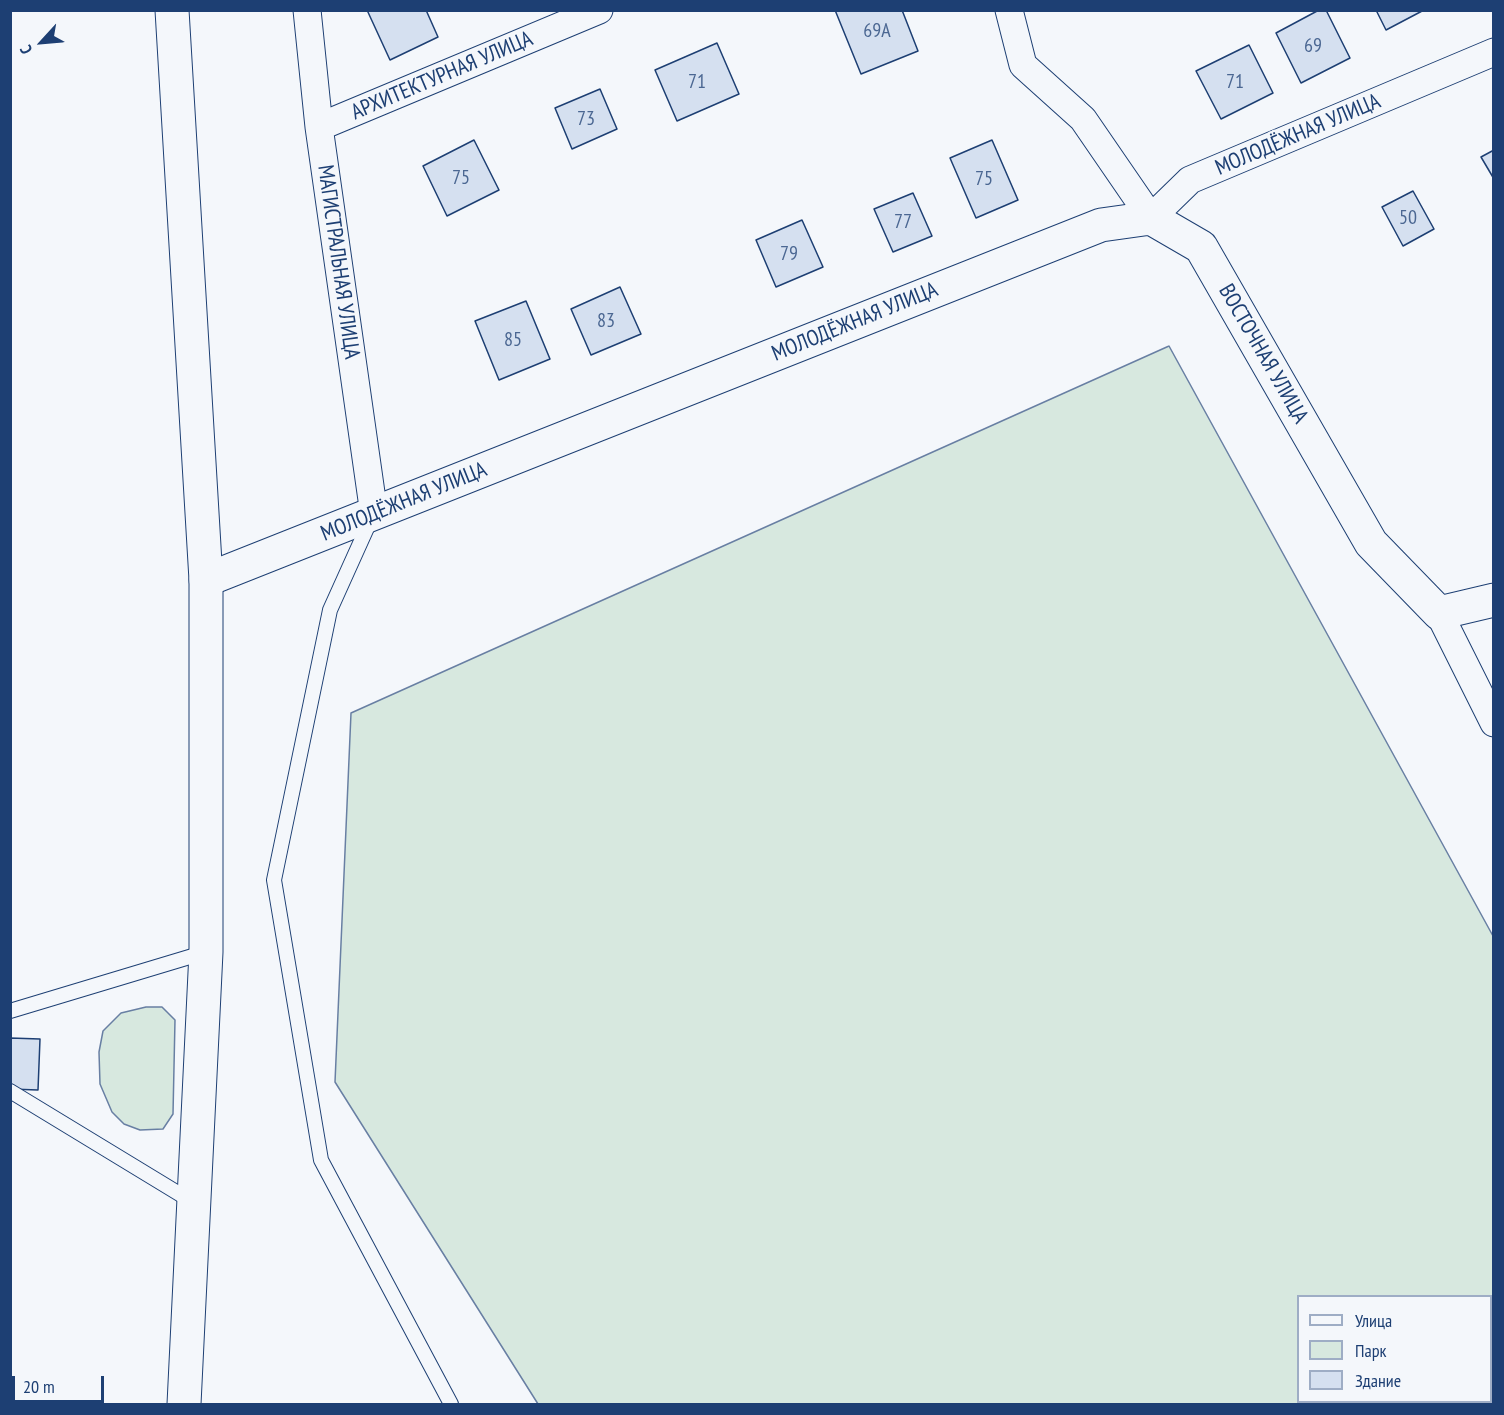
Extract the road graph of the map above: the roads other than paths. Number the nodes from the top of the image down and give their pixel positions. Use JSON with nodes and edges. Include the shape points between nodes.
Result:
{"nodes":[{"id":1,"x":172,"y":10,"type":"edge"},
{"id":2,"x":307,"y":10,"type":"edge"},
{"id":3,"x":599,"y":10,"type":"edge"},
{"id":4,"x":1009,"y":10,"type":"edge"},
{"id":5,"x":1494,"y":52,"type":"edge"},
{"id":6,"x":319,"y":127,"type":"junction"},
{"id":7,"x":1151,"y":218,"type":"junction"},
{"id":8,"x":374,"y":514,"type":"junction"},
{"id":9,"x":206,"y":580,"type":"junction"},
{"id":10,"x":1494,"y":600,"type":"edge"},
{"id":11,"x":1439,"y":613,"type":"junction"},
{"id":12,"x":1494,"y":723,"type":"edge"},
{"id":13,"x":206,"y":952,"type":"junction"},
{"id":14,"x":10,"y":1011,"type":"edge"},
{"id":15,"x":10,"y":1090,"type":"edge"},
{"id":16,"x":193,"y":1202,"type":"junction"},
{"id":17,"x":184,"y":1404,"type":"edge"},
{"id":18,"x":451,"y":1404,"type":"edge"}],
"edges":[{"from":1,"to":9,"type":"main road"},
{"from":2,"to":6,"type":"street","name":"МАГИСТРАЛЬНАЯ УЛИЦА"},
{"from":3,"to":6,"type":"street","name":"АРХИТЕКТУРНАЯ УЛИЦА"},
{"from":4,"to":7,"type":"street","name":"ВОСТОЧНАЯ УЛИЦА","via":[[1023,65],[1083,119]]},
{"from":5,"to":7,"type":"street","name":"МОЛОДЁЖНАЯ УЛИЦА","via":[[1190,180]]},
{"from":6,"to":8,"type":"street","name":"МАГИСТРАЛЬНАЯ УЛИЦА"},
{"from":7,"to":8,"type":"main road","name":"МОЛОДЁЖНАЯ УЛИЦА","via":[[1101,225]]},
{"from":7,"to":11,"type":"main road","name":"ВОСТОЧНАЯ УЛИЦА","via":[[1201,247],[1371,543]]},
{"from":8,"to":9,"type":"main road","name":"МОЛОДЁЖНАЯ УЛИЦА"},
{"from":8,"to":18,"type":"lane","via":[[330,610],[274,880],[321,1160]]},
{"from":9,"to":13,"type":"main road"},
{"from":10,"to":11,"type":"main road"},
{"from":11,"to":12,"type":"street","name":"ВОСТОЧНАЯ УЛИЦА"},
{"from":13,"to":14,"type":"lane"},
{"from":13,"to":16,"type":"main road"},
{"from":15,"to":16,"type":"lane"},
{"from":16,"to":17,"type":"main road"}]}
